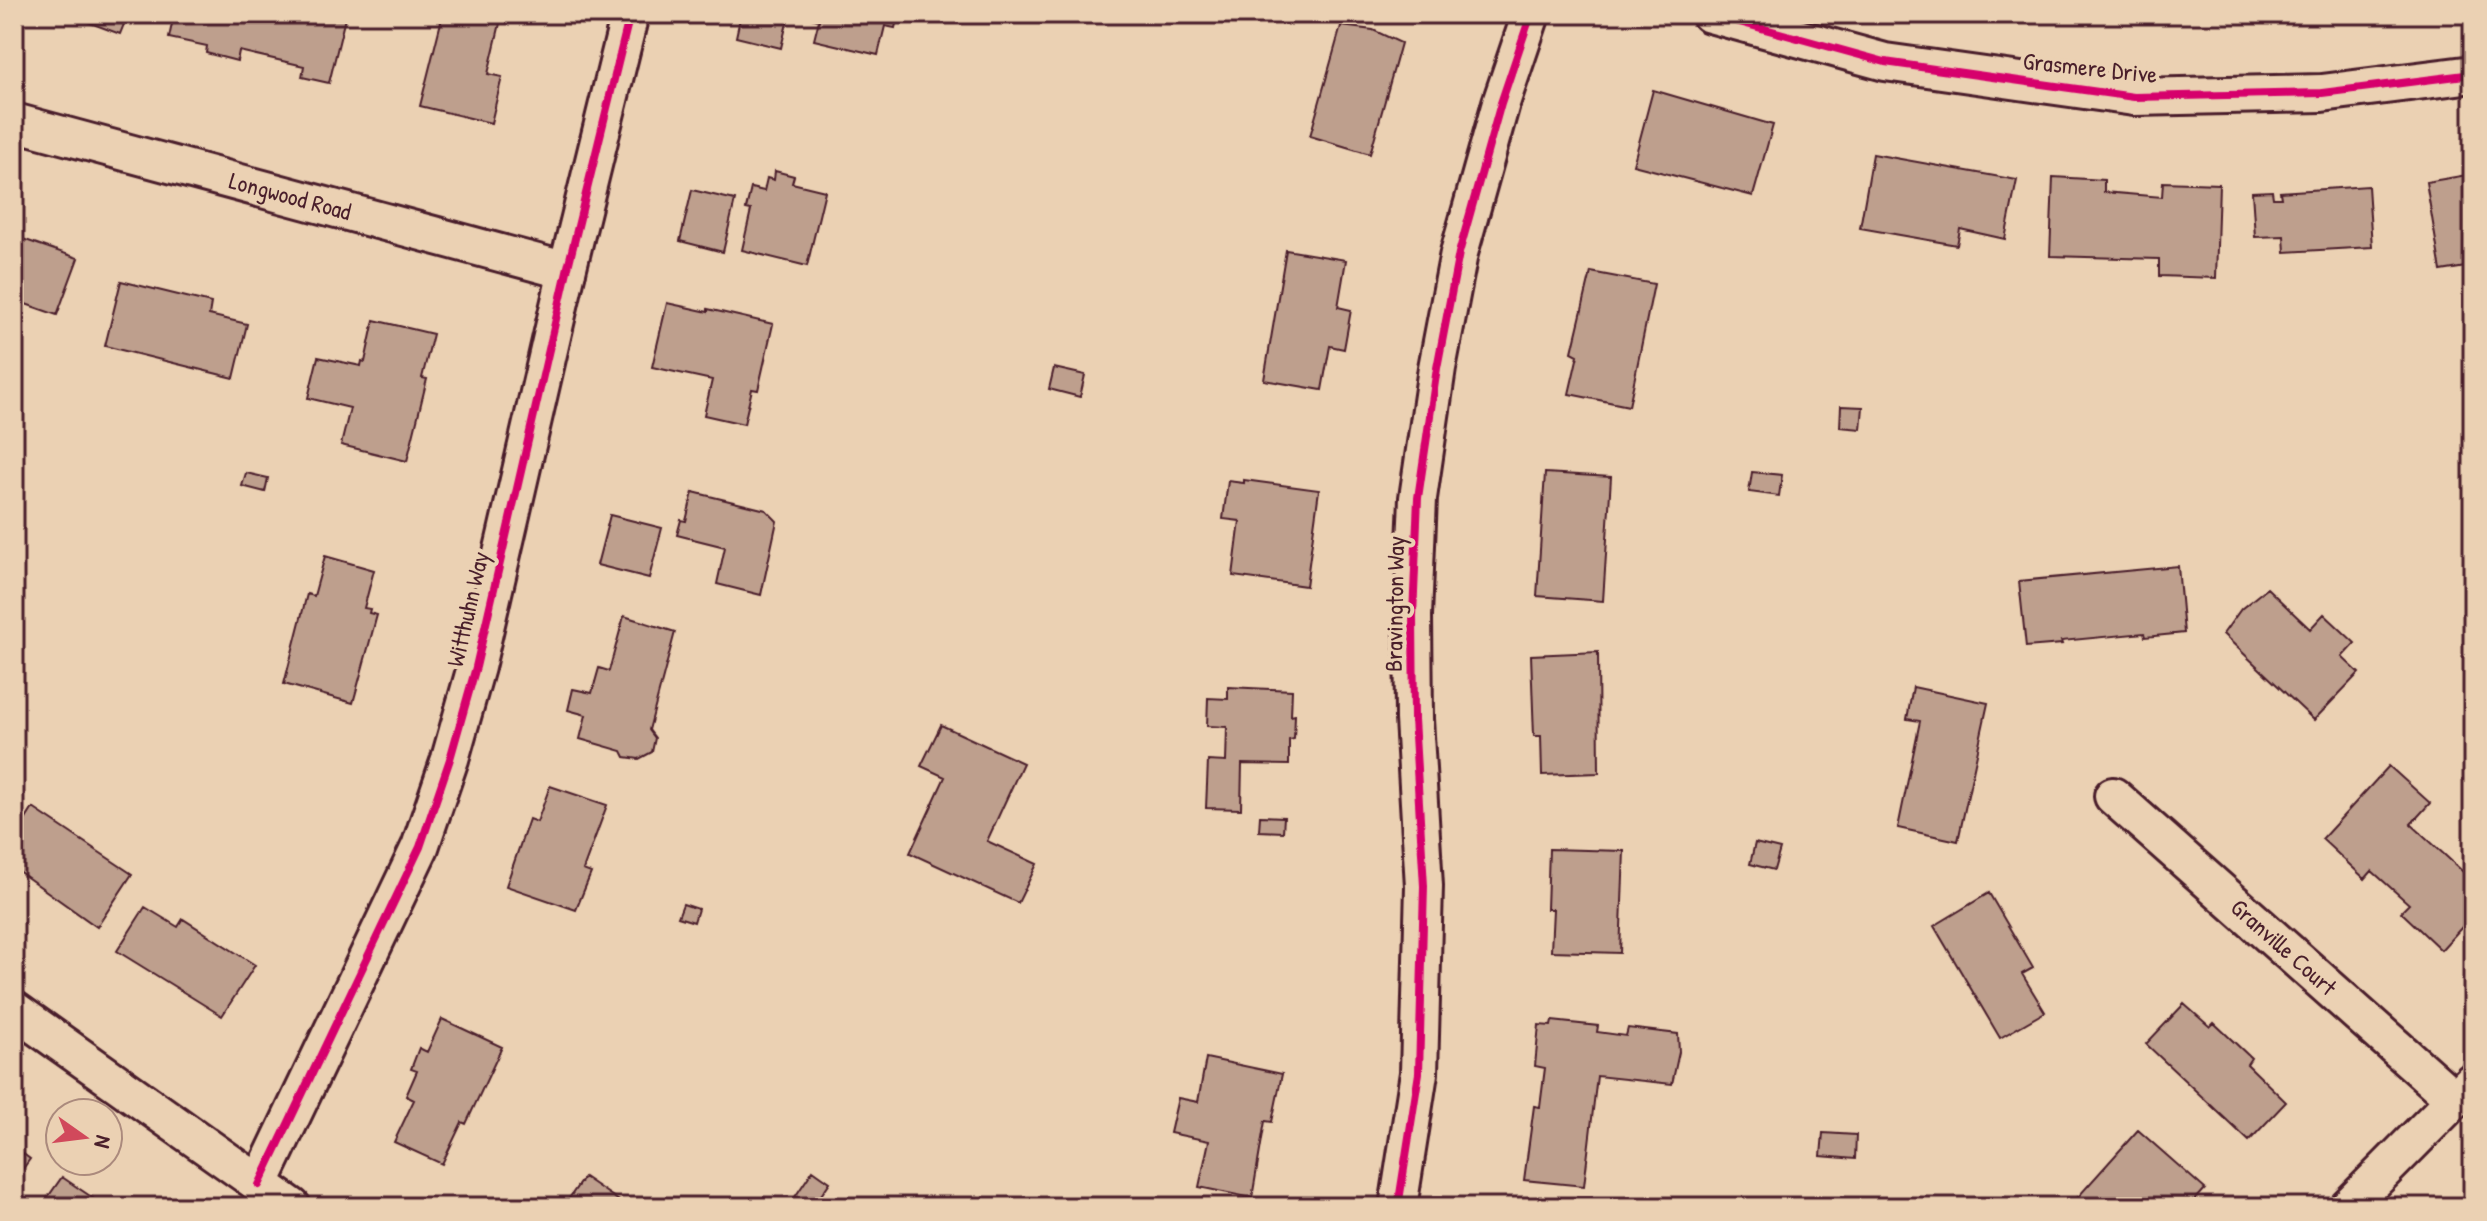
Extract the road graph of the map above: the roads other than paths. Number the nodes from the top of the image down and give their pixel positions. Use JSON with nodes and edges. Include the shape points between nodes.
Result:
{"nodes":[{"id":1,"x":630,"y":14,"type":"edge"},
{"id":2,"x":1531,"y":14,"type":"edge"},
{"id":3,"x":1710,"y":14,"type":"edge"},
{"id":4,"x":2473,"y":74,"type":"edge"},
{"id":5,"x":14,"y":122,"type":"edge"},
{"id":6,"x":567,"y":271,"type":"junction"},
{"id":7,"x":2113,"y":796,"type":"dead end"},
{"id":8,"x":14,"y":1010,"type":"edge"},
{"id":9,"x":2463,"y":1090,"type":"edge"},
{"id":10,"x":259,"y":1185,"type":"junction"},
{"id":11,"x":292,"y":1207,"type":"edge"},
{"id":12,"x":1398,"y":1207,"type":"edge"},
{"id":13,"x":2348,"y":1207,"type":"edge"}],
"edges":[{"from":1,"to":6,"type":"street","name":"Witthuhn Way"},
{"from":2,"to":12,"type":"street","name":"Bravington Way","via":[[1459,253],[1418,498],[1413,616],[1424,886],[1420,1059]]},
{"from":3,"to":4,"type":"street","name":"Grasmere Drive","via":[[1885,62],[2134,97],[2322,93]]},
{"from":5,"to":6,"type":"street","name":"Longwood Road"},
{"from":6,"to":10,"type":"street","name":"Witthuhn Way","via":[[450,759],[420,847]]},
{"from":7,"to":9,"type":"street","name":"Granville Court"},
{"from":8,"to":10,"type":"street"},
{"from":9,"to":13,"type":"street"},
{"from":10,"to":11,"type":"street"}]}
